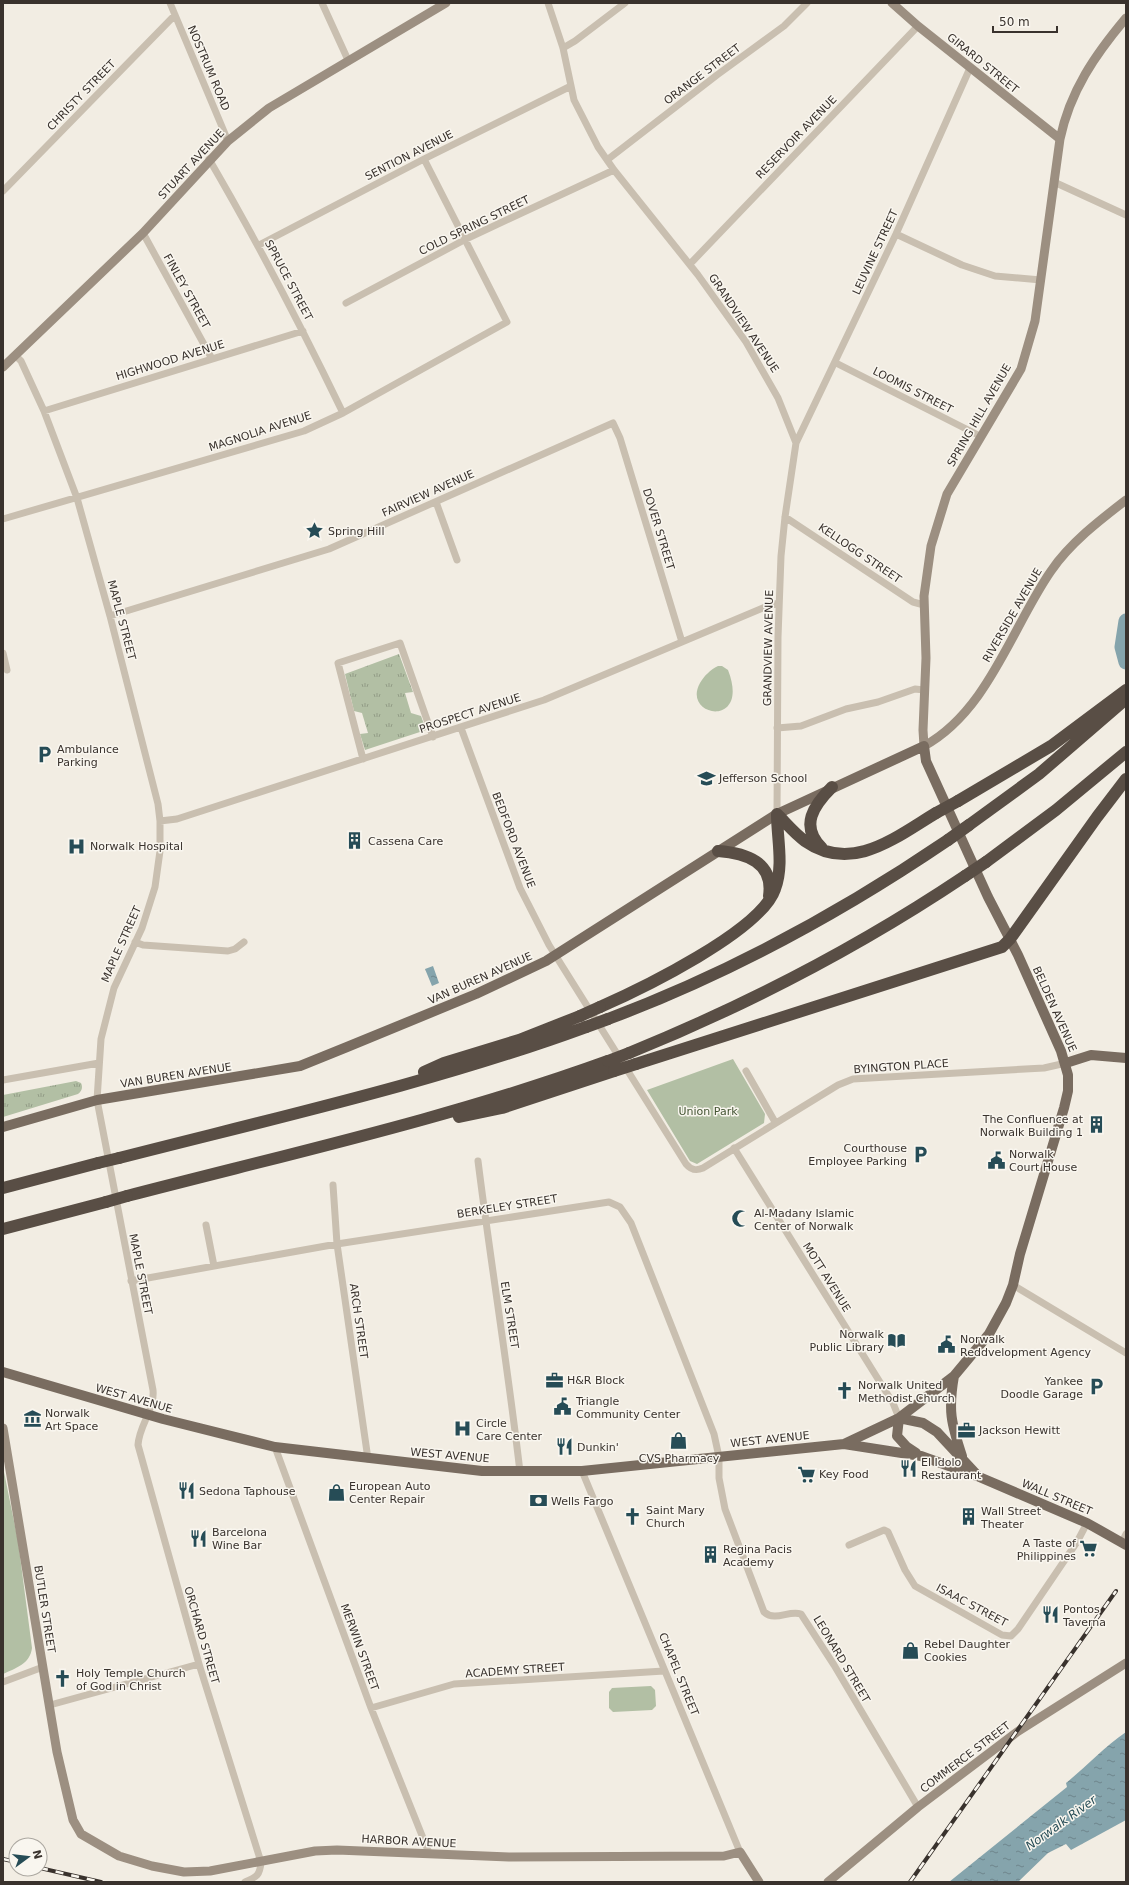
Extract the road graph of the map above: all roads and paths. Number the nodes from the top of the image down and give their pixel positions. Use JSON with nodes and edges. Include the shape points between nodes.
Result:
{"nodes":[{"id":1,"x":170,"y":3,"type":"edge"},
{"id":2,"x":322,"y":3,"type":"edge"},
{"id":3,"x":446,"y":3,"type":"edge"},
{"id":4,"x":548,"y":3,"type":"edge"},
{"id":5,"x":624,"y":3,"type":"edge"},
{"id":6,"x":807,"y":3,"type":"edge"},
{"id":7,"x":892,"y":3,"type":"edge"},
{"id":8,"x":175,"y":15,"type":"junction"},
{"id":9,"x":1126,"y":18,"type":"edge"},
{"id":10,"x":918,"y":26,"type":"junction"},
{"id":11,"x":563,"y":48,"type":"junction"},
{"id":12,"x":348,"y":60,"type":"junction"},
{"id":13,"x":970,"y":68,"type":"junction"},
{"id":14,"x":571,"y":86,"type":"junction"},
{"id":15,"x":1060,"y":139,"type":"junction"},
{"id":16,"x":228,"y":141,"type":"junction"},
{"id":17,"x":424,"y":159,"type":"junction"},
{"id":18,"x":209,"y":160,"type":"junction"},
{"id":19,"x":607,"y":160,"type":"junction"},
{"id":20,"x":614,"y":170,"type":"junction"},
{"id":21,"x":1054,"y":182,"type":"junction"},
{"id":22,"x":3,"y":191,"type":"edge"},
{"id":23,"x":1126,"y":215,"type":"edge"},
{"id":24,"x":143,"y":233,"type":"junction"},
{"id":25,"x":896,"y":234,"type":"junction"},
{"id":26,"x":466,"y":239,"type":"junction"},
{"id":27,"x":259,"y":245,"type":"junction"},
{"id":28,"x":690,"y":264,"type":"junction"},
{"id":29,"x":1041,"y":280,"type":"junction"},
{"id":30,"x":346,"y":303,"type":"dead end"},
{"id":31,"x":303,"y":331,"type":"junction"},
{"id":32,"x":16,"y":356,"type":"junction"},
{"id":33,"x":212,"y":359,"type":"junction"},
{"id":34,"x":836,"y":363,"type":"junction"},
{"id":35,"x":3,"y":367,"type":"edge"},
{"id":36,"x":44,"y":410,"type":"junction"},
{"id":37,"x":343,"y":413,"type":"junction"},
{"id":38,"x":612,"y":423,"type":"joint"},
{"id":39,"x":980,"y":436,"type":"junction"},
{"id":40,"x":796,"y":443,"type":"junction"},
{"id":41,"x":77,"y":498,"type":"junction"},
{"id":42,"x":1126,"y":500,"type":"edge"},
{"id":43,"x":436,"y":502,"type":"junction"},
{"id":44,"x":784,"y":516,"type":"junction"},
{"id":45,"x":3,"y":519,"type":"edge"},
{"id":46,"x":457,"y":560,"type":"dead end"},
{"id":47,"x":779,"y":604,"type":"junction"},
{"id":48,"x":924,"y":605,"type":"junction"},
{"id":49,"x":110,"y":616,"type":"junction"},
{"id":50,"x":682,"y":642,"type":"junction"},
{"id":51,"x":3,"y":653,"type":"edge"},
{"id":52,"x":7,"y":670,"type":"dead end"},
{"id":53,"x":924,"y":690,"type":"junction"},
{"id":54,"x":1126,"y":690,"type":"edge"},
{"id":55,"x":1126,"y":699,"type":"edge"},
{"id":56,"x":1110,"y":708,"type":"junction"},
{"id":57,"x":461,"y":728,"type":"junction"},
{"id":58,"x":777,"y":728,"type":"junction"},
{"id":59,"x":433,"y":737,"type":"junction"},
{"id":60,"x":924,"y":746,"type":"junction"},
{"id":61,"x":1126,"y":752,"type":"edge"},
{"id":62,"x":363,"y":759,"type":"junction"},
{"id":63,"x":1126,"y":779,"type":"edge"},
{"id":64,"x":832,"y":787,"type":"junction"},
{"id":65,"x":777,"y":814,"type":"junction"},
{"id":66,"x":160,"y":821,"type":"junction"},
{"id":67,"x":718,"y":851,"type":"junction"},
{"id":68,"x":828,"y":852,"type":"junction"},
{"id":69,"x":766,"y":905,"type":"junction"},
{"id":70,"x":1010,"y":939,"type":"junction"},
{"id":71,"x":135,"y":942,"type":"junction"},
{"id":72,"x":244,"y":942,"type":"dead end"},
{"id":73,"x":555,"y":956,"type":"junction"},
{"id":74,"x":583,"y":1021,"type":"junction"},
{"id":75,"x":1126,"y":1058,"type":"edge"},
{"id":76,"x":99,"y":1063,"type":"junction"},
{"id":77,"x":1066,"y":1063,"type":"junction"},
{"id":78,"x":611,"y":1066,"type":"junction"},
{"id":79,"x":746,"y":1071,"type":"dead end"},
{"id":80,"x":3,"y":1080,"type":"edge"},
{"id":81,"x":97,"y":1100,"type":"junction"},
{"id":82,"x":775,"y":1122,"type":"junction"},
{"id":83,"x":3,"y":1127,"type":"edge"},
{"id":84,"x":734,"y":1148,"type":"junction"},
{"id":85,"x":478,"y":1161,"type":"dead end"},
{"id":86,"x":690,"y":1169,"type":"joint"},
{"id":87,"x":332,"y":1185,"type":"dead end"},
{"id":88,"x":3,"y":1188,"type":"edge"},
{"id":89,"x":486,"y":1221,"type":"junction"},
{"id":90,"x":206,"y":1225,"type":"dead end"},
{"id":91,"x":3,"y":1229,"type":"edge"},
{"id":92,"x":337,"y":1244,"type":"junction"},
{"id":93,"x":214,"y":1266,"type":"junction"},
{"id":94,"x":131,"y":1281,"type":"junction"},
{"id":95,"x":1013,"y":1284,"type":"junction"},
{"id":96,"x":1126,"y":1353,"type":"edge"},
{"id":97,"x":3,"y":1372,"type":"edge"},
{"id":98,"x":954,"y":1376,"type":"junction"},
{"id":99,"x":147,"y":1414,"type":"junction"},
{"id":100,"x":899,"y":1418,"type":"junction"},
{"id":101,"x":3,"y":1428,"type":"edge"},
{"id":102,"x":844,"y":1444,"type":"junction"},
{"id":103,"x":275,"y":1447,"type":"junction"},
{"id":104,"x":921,"y":1456,"type":"junction"},
{"id":105,"x":719,"y":1457,"type":"junction"},
{"id":106,"x":962,"y":1458,"type":"junction"},
{"id":107,"x":368,"y":1459,"type":"junction"},
{"id":108,"x":582,"y":1471,"type":"junction"},
{"id":109,"x":520,"y":1472,"type":"junction"},
{"id":110,"x":977,"y":1476,"type":"junction"},
{"id":111,"x":1088,"y":1523,"type":"junction"},
{"id":112,"x":1125,"y":1540,"type":"edge"},
{"id":113,"x":849,"y":1545,"type":"dead end"},
{"id":114,"x":1126,"y":1663,"type":"edge"},
{"id":115,"x":199,"y":1664,"type":"junction"},
{"id":116,"x":43,"y":1667,"type":"junction"},
{"id":117,"x":664,"y":1671,"type":"junction"},
{"id":118,"x":3,"y":1682,"type":"edge"},
{"id":119,"x":50,"y":1705,"type":"junction"},
{"id":120,"x":371,"y":1708,"type":"junction"},
{"id":121,"x":918,"y":1807,"type":"junction"},
{"id":122,"x":85,"y":1838,"type":"joint"},
{"id":123,"x":740,"y":1852,"type":"junction"},
{"id":124,"x":428,"y":1854,"type":"junction"},
{"id":125,"x":260,"y":1862,"type":"junction"},
{"id":126,"x":245,"y":1882,"type":"edge"},
{"id":127,"x":759,"y":1882,"type":"edge"},
{"id":128,"x":828,"y":1882,"type":"edge"}],
"edges":[{"from":1,"to":8,"type":"street","name":"NOSTRUM ROAD"},
{"from":2,"to":12,"type":"street"},
{"from":3,"to":12,"type":"main road","name":"STUART AVENUE"},
{"from":4,"to":11,"type":"street","name":"GRANDVIEW AVENUE"},
{"from":5,"to":11,"type":"street"},
{"from":6,"to":19,"type":"street","name":"ORANGE STREET","via":[[784,26]]},
{"from":7,"to":10,"type":"main road","name":"GIRARD STREET"},
{"from":8,"to":16,"type":"street","name":"NOSTRUM ROAD"},
{"from":8,"to":22,"type":"street","name":"CHRISTY STREET"},
{"from":9,"to":15,"type":"main road","name":"SPRING HILL AVENUE","via":[[1082,79],[1067,110]]},
{"from":10,"to":13,"type":"main road","name":"GIRARD STREET"},
{"from":10,"to":28,"type":"street","name":"RESERVOIR AVENUE"},
{"from":11,"to":14,"type":"street","name":"GRANDVIEW AVENUE"},
{"from":12,"to":16,"type":"main road","name":"STUART AVENUE","via":[[269,108]]},
{"from":13,"to":15,"type":"main road","name":"GIRARD STREET"},
{"from":13,"to":25,"type":"street","name":"LEUVINE STREET"},
{"from":14,"to":17,"type":"street","name":"SENTION AVENUE"},
{"from":14,"to":19,"type":"street","name":"GRANDVIEW AVENUE","via":[[574,100],[586,126]]},
{"from":15,"to":21,"type":"main road","name":"SPRING HILL AVENUE"},
{"from":16,"to":18,"type":"main road","name":"STUART AVENUE"},
{"from":17,"to":26,"type":"street"},
{"from":17,"to":27,"type":"street","name":"SENTION AVENUE"},
{"from":18,"to":24,"type":"main road","name":"STUART AVENUE"},
{"from":18,"to":27,"type":"street","name":"SPRUCE STREET"},
{"from":19,"to":20,"type":"street","name":"GRANDVIEW AVENUE"},
{"from":20,"to":26,"type":"street","name":"COLD SPRING STREET"},
{"from":20,"to":28,"type":"street","name":"GRANDVIEW AVENUE"},
{"from":21,"to":23,"type":"street"},
{"from":21,"to":29,"type":"main road","name":"SPRING HILL AVENUE"},
{"from":24,"to":32,"type":"main road","name":"STUART AVENUE"},
{"from":24,"to":33,"type":"street","name":"FINLEY STREET"},
{"from":25,"to":29,"type":"street","via":[[962,265],[995,276]]},
{"from":25,"to":34,"type":"street","name":"LEUVINE STREET"},
{"from":26,"to":30,"type":"street","name":"COLD SPRING STREET"},
{"from":26,"to":37,"type":"street","name":"MAGNOLIA AVENUE","via":[[507,322]]},
{"from":27,"to":31,"type":"street","name":"SPRUCE STREET"},
{"from":28,"to":40,"type":"street","name":"GRANDVIEW AVENUE","via":[[766,373]]},
{"from":29,"to":39,"type":"main road","name":"SPRING HILL AVENUE","via":[[1035,321],[1021,369]]},
{"from":31,"to":33,"type":"street","name":"HIGHWOOD AVENUE"},
{"from":31,"to":37,"type":"street","name":"SPRUCE STREET"},
{"from":32,"to":35,"type":"main road","name":"STUART AVENUE"},
{"from":32,"to":36,"type":"street","name":"MAPLE STREET","via":[[21,361]]},
{"from":33,"to":36,"type":"street","name":"HIGHWOOD AVENUE"},
{"from":34,"to":39,"type":"street","name":"LOOMIS STREET"},
{"from":34,"to":40,"type":"street","name":"LEUVINE STREET"},
{"from":36,"to":41,"type":"street","name":"MAPLE STREET"},
{"from":37,"to":41,"type":"street","name":"MAGNOLIA AVENUE","via":[[304,431]]},
{"from":38,"to":43,"type":"street","name":"FAIRVIEW AVENUE"},
{"from":38,"to":50,"type":"street","name":"DOVER STREET","via":[[620,438]]},
{"from":39,"to":48,"type":"main road","name":"SPRING HILL AVENUE","via":[[947,494],[931,546]]},
{"from":40,"to":44,"type":"street","name":"GRANDVIEW AVENUE"},
{"from":41,"to":45,"type":"street","name":"MAGNOLIA AVENUE"},
{"from":41,"to":49,"type":"street","name":"MAPLE STREET"},
{"from":42,"to":60,"type":"main road","name":"RIVERSIDE AVENUE","via":[[1076,543],[1052,570],[976,698],[955,722]]},
{"from":43,"to":46,"type":"street"},
{"from":43,"to":49,"type":"street","name":"FAIRVIEW AVENUE","via":[[329,549]]},
{"from":44,"to":47,"type":"street","name":"GRANDVIEW AVENUE"},
{"from":44,"to":48,"type":"street","name":"KELLOGG STREET","via":[[913,602]]},
{"from":47,"to":50,"type":"street","name":"PROSPECT AVENUE","via":[[770,605]]},
{"from":47,"to":58,"type":"street","name":"GRANDVIEW AVENUE"},
{"from":48,"to":53,"type":"main road","name":"SPRING HILL AVENUE"},
{"from":49,"to":66,"type":"street","name":"MAPLE STREET","via":[[155,787]]},
{"from":50,"to":57,"type":"street","name":"PROSPECT AVENUE","via":[[566,691]]},
{"from":51,"to":52,"type":"street"},
{"from":53,"to":58,"type":"street","via":[[915,689],[878,702],[846,709],[801,726]]},
{"from":53,"to":60,"type":"main road","name":"SPRING HILL AVENUE"},
{"from":54,"to":56,"type":"highway"},
{"from":55,"to":56,"type":"highway"},
{"from":56,"to":68,"type":"highway","bridge":true,"via":[[1051,746],[880,846],[847,855]]},
{"from":56,"to":74,"type":"highway","bridge":true,"via":[[1045,769],[948,840],[857,898],[775,944],[683,988],[608,1019]]},
{"from":57,"to":59,"type":"street","name":"PROSPECT AVENUE"},
{"from":57,"to":73,"type":"street","name":"BEDFORD AVENUE","via":[[520,888]]},
{"from":58,"to":65,"type":"street","name":"GRANDVIEW AVENUE"},
{"from":59,"to":62,"type":"street","name":"PROSPECT AVENUE"},
{"from":59,"to":62,"type":"street","via":[[400,643],[393,645],[338,663]]},
{"from":60,"to":64,"type":"main road","name":"VAN BUREN AVENUE"},
{"from":60,"to":70,"type":"main road","name":"BELDEN AVENUE","via":[[926,761]]},
{"from":61,"to":78,"type":"highway","bridge":true,"via":[[1056,810],[986,862],[873,934],[798,976],[720,1014],[629,1053]]},
{"from":62,"to":66,"type":"street","name":"PROSPECT AVENUE","via":[[177,819]]},
{"from":63,"to":70,"type":"highway"},
{"from":64,"to":65,"type":"main road","name":"VAN BUREN AVENUE"},
{"from":64,"to":68,"type":"highway","via":[[814,807],[810,824],[815,840]]},
{"from":65,"to":67,"type":"main road","name":"VAN BUREN AVENUE"},
{"from":65,"to":68,"type":"highway","via":[[806,842]]},
{"from":65,"to":69,"type":"highway","via":[[779,873],[775,890]]},
{"from":66,"to":71,"type":"street","name":"MAPLE STREET","via":[[160,851],[155,887],[147,916]]},
{"from":67,"to":69,"type":"highway","via":[[742,854],[760,865],[769,883]]},
{"from":67,"to":73,"type":"main road","name":"VAN BUREN AVENUE"},
{"from":69,"to":74,"type":"highway","bridge":true,"via":[[737,930],[696,958],[600,1007]]},
{"from":70,"to":77,"type":"main road","name":"BELDEN AVENUE"},
{"from":70,"to":78,"type":"highway","bridge":true,"via":[[1002,947],[994,950],[636,1064]]},
{"from":71,"to":72,"type":"street","via":[[143,945],[228,951]]},
{"from":71,"to":76,"type":"street","name":"MAPLE STREET","via":[[114,988],[101,1039]]},
{"from":73,"to":81,"type":"main road","name":"VAN BUREN AVENUE","via":[[476,994],[300,1066]]},
{"from":73,"to":86,"type":"street","name":"BEDFORD AVENUE"},
{"from":74,"to":88,"type":"highway","bridge":true,"via":[[499,1057]]},
{"from":75,"to":77,"type":"main road","via":[[1090,1055]]},
{"from":76,"to":80,"type":"street"},
{"from":76,"to":81,"type":"street","name":"MAPLE STREET"},
{"from":77,"to":82,"type":"street","name":"BYINGTON PLACE","via":[[1044,1068],[853,1079]]},
{"from":77,"to":95,"type":"main road","name":"BELDEN AVENUE","via":[[1068,1081],[1064,1108]]},
{"from":78,"to":91,"type":"highway","bridge":true,"via":[[408,1124]]},
{"from":79,"to":82,"type":"street"},
{"from":81,"to":83,"type":"main road","name":"VAN BUREN AVENUE"},
{"from":81,"to":94,"type":"street","name":"MAPLE STREET"},
{"from":82,"to":84,"type":"street","name":"BYINGTON PLACE"},
{"from":84,"to":86,"type":"street","name":"BYINGTON PLACE","via":[[700,1169]]},
{"from":84,"to":100,"type":"street","name":"MOTT AVENUE","via":[[893,1403]]},
{"from":85,"to":89,"type":"street","name":"ELM STREET"},
{"from":87,"to":92,"type":"street","name":"ARCH STREET"},
{"from":89,"to":92,"type":"street","name":"BERKELEY STREET"},
{"from":89,"to":105,"type":"street","name":"BERKELEY STREET","via":[[609,1202],[620,1207],[631,1223],[714,1434]]},
{"from":89,"to":109,"type":"street","name":"ELM STREET"},
{"from":90,"to":93,"type":"street"},
{"from":92,"to":93,"type":"street","name":"BERKELEY STREET"},
{"from":92,"to":107,"type":"street","name":"ARCH STREET"},
{"from":93,"to":94,"type":"street","name":"BERKELEY STREET"},
{"from":94,"to":99,"type":"street","name":"MAPLE STREET","via":[[153,1390],[153,1403]]},
{"from":95,"to":96,"type":"street"},
{"from":95,"to":98,"type":"main road","name":"BELDEN AVENUE","via":[[989,1334]]},
{"from":97,"to":99,"type":"main road","name":"WEST AVENUE"},
{"from":98,"to":100,"type":"main road","name":"BELDEN AVENUE"},
{"from":98,"to":106,"type":"main road","name":"WALL STREET","via":[[950,1402],[953,1429]]},
{"from":99,"to":103,"type":"main road","name":"WEST AVENUE"},
{"from":99,"to":115,"type":"street","name":"ORCHARD STREET","via":[[138,1434],[139,1454]]},
{"from":100,"to":102,"type":"main road","name":"WEST AVENUE"},
{"from":100,"to":104,"type":"main road","name":"WALL STREET","via":[[897,1436],[907,1447]]},
{"from":100,"to":106,"type":"main road","name":"WALL STREET","via":[[923,1424],[937,1432]]},
{"from":101,"to":116,"type":"main road","name":"BUTLER STREET"},
{"from":102,"to":104,"type":"main road","name":"WALL STREET"},
{"from":102,"to":105,"type":"main road","name":"WEST AVENUE"},
{"from":103,"to":107,"type":"main road","name":"WEST AVENUE"},
{"from":103,"to":120,"type":"street","name":"MERWIN STREET"},
{"from":104,"to":110,"type":"main road","name":"WALL STREET"},
{"from":105,"to":108,"type":"main road","name":"WEST AVENUE"},
{"from":105,"to":121,"type":"street","name":"LEONARD STREET","via":[[719,1478],[725,1509],[764,1612],[776,1617],[794,1612],[801,1614]]},
{"from":106,"to":110,"type":"main road","name":"WALL STREET"},
{"from":107,"to":109,"type":"main road","name":"WEST AVENUE","via":[[482,1472]]},
{"from":108,"to":109,"type":"main road","name":"WEST AVENUE"},
{"from":108,"to":117,"type":"street","name":"CHAPEL STREET"},
{"from":110,"to":111,"type":"main road","name":"WALL STREET"},
{"from":111,"to":112,"type":"main road","name":"WALL STREET"},
{"from":111,"to":113,"type":"street","name":"ISAAC STREET","via":[[1078,1542],[1011,1636],[1002,1635],[916,1586],[905,1570],[888,1532],[884,1530]]},
{"from":114,"to":121,"type":"main road","name":"COMMERCE STREET","via":[[1017,1732]]},
{"from":115,"to":119,"type":"street"},
{"from":115,"to":125,"type":"street","name":"ORCHARD STREET"},
{"from":116,"to":118,"type":"street"},
{"from":116,"to":119,"type":"main road","name":"BUTLER STREET"},
{"from":117,"to":120,"type":"street","name":"ACADEMY STREET","via":[[454,1684]]},
{"from":117,"to":123,"type":"street","name":"CHAPEL STREET"},
{"from":119,"to":122,"type":"main road","name":"BUTLER STREET","via":[[57,1752],[73,1820]]},
{"from":120,"to":124,"type":"street","name":"MERWIN STREET"},
{"from":121,"to":128,"type":"main road","name":"COMMERCE STREET"},
{"from":122,"to":125,"type":"main road","name":"HARBOR AVENUE","via":[[119,1856],[184,1872],[210,1871]]},
{"from":123,"to":124,"type":"main road","name":"HARBOR AVENUE","via":[[724,1856],[600,1858]]},
{"from":123,"to":127,"type":"main road","name":"CHAPEL STREET"},
{"from":124,"to":125,"type":"main road","name":"HARBOR AVENUE","via":[[326,1850]]},
{"from":125,"to":126,"type":"street","via":[[260,1874]]}]}
